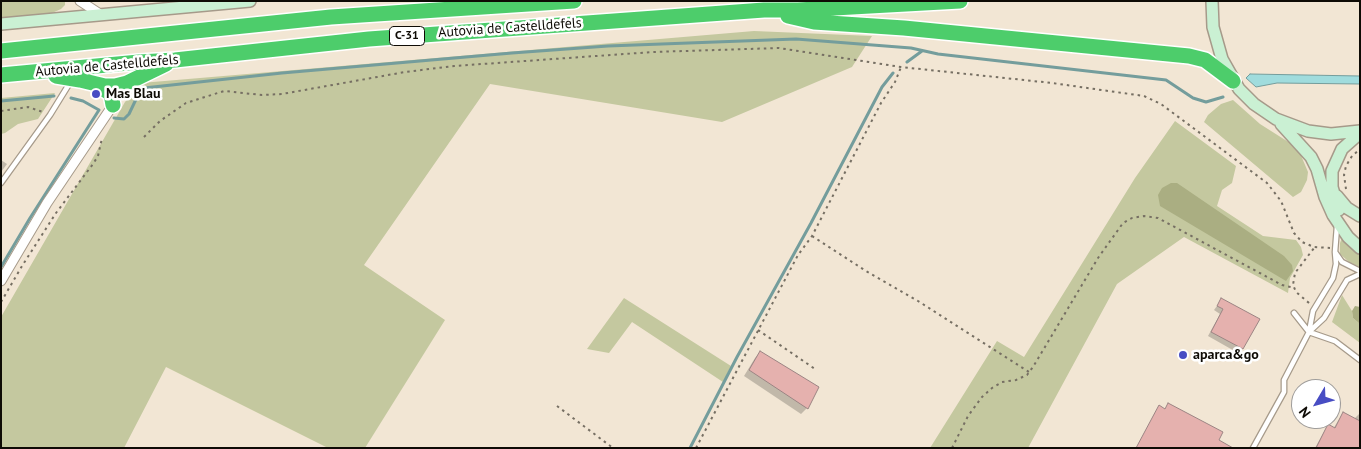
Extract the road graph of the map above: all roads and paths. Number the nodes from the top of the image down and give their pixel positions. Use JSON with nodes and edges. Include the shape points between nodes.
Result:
{"nodes":[{"id":1,"x":80,"y":1,"type":"edge"},
{"id":2,"x":250,"y":1,"type":"edge"},
{"id":3,"x":574,"y":1,"type":"edge"},
{"id":4,"x":960,"y":1,"type":"edge"},
{"id":5,"x":1212,"y":1,"type":"edge"},
{"id":6,"x":162,"y":6,"type":"edge"},
{"id":7,"x":764,"y":10,"type":"junction"},
{"id":8,"x":100,"y":14,"type":"junction"},
{"id":9,"x":1,"y":24,"type":"edge"},
{"id":10,"x":1,"y":51,"type":"edge"},
{"id":11,"x":175,"y":60,"type":"junction"},
{"id":12,"x":901,"y":67,"type":"junction"},
{"id":13,"x":27,"y":73,"type":"junction"},
{"id":14,"x":1,"y":75,"type":"edge"},
{"id":15,"x":73,"y":78,"type":"junction"},
{"id":16,"x":134,"y":80,"type":"junction"},
{"id":17,"x":1233,"y":80,"type":"junction"},
{"id":18,"x":90,"y":82,"type":"junction"},
{"id":19,"x":112,"y":105,"type":"junction"},
{"id":20,"x":1,"y":111,"type":"edge"},
{"id":21,"x":50,"y":115,"type":"junction"},
{"id":22,"x":1276,"y":119,"type":"junction"},
{"id":23,"x":103,"y":131,"type":"dead end"},
{"id":24,"x":1360,"y":132,"type":"edge"},
{"id":25,"x":144,"y":136,"type":"dead end"},
{"id":26,"x":1360,"y":149,"type":"edge"},
{"id":27,"x":1,"y":183,"type":"edge"},
{"id":28,"x":1332,"y":188,"type":"junction"},
{"id":29,"x":1346,"y":193,"type":"dead end"},
{"id":30,"x":1333,"y":215,"type":"junction"},
{"id":31,"x":1360,"y":216,"type":"edge"},
{"id":32,"x":812,"y":236,"type":"junction"},
{"id":33,"x":1360,"y":240,"type":"edge"},
{"id":34,"x":1314,"y":248,"type":"junction"},
{"id":35,"x":1360,"y":248,"type":"edge"},
{"id":36,"x":1335,"y":250,"type":"junction"},
{"id":37,"x":1360,"y":273,"type":"edge"},
{"id":38,"x":1,"y":281,"type":"edge"},
{"id":39,"x":1295,"y":288,"type":"junction"},
{"id":40,"x":1,"y":302,"type":"edge"},
{"id":41,"x":1314,"y":305,"type":"dead end"},
{"id":42,"x":1294,"y":313,"type":"dead end"},
{"id":43,"x":758,"y":330,"type":"junction"},
{"id":44,"x":1309,"y":332,"type":"junction"},
{"id":45,"x":1360,"y":360,"type":"edge"},
{"id":46,"x":815,"y":369,"type":"dead end"},
{"id":47,"x":1029,"y":372,"type":"junction"},
{"id":48,"x":557,"y":406,"type":"dead end"},
{"id":49,"x":613,"y":448,"type":"edge"},
{"id":50,"x":696,"y":448,"type":"edge"},
{"id":51,"x":952,"y":448,"type":"edge"},
{"id":52,"x":1253,"y":448,"type":"edge"}],
"edges":[{"from":1,"to":8,"type":"street"},
{"from":2,"to":6,"type":"main road"},
{"from":3,"to":10,"type":"highway","name":"Autovia de Castelldefels","number":"C-31","via":[[331,17]]},
{"from":4,"to":7,"type":"highway","name":"Autovia de Castelldefels","number":"C-31"},
{"from":5,"to":17,"type":"main road","via":[[1215,39]]},
{"from":6,"to":8,"type":"main road"},
{"from":7,"to":11,"type":"highway","name":"Autovia de Castelldefels","number":"C-31","via":[[336,41]]},
{"from":7,"to":17,"type":"highway","via":[[814,22],[1189,56],[1205,60]]},
{"from":8,"to":9,"type":"main road"},
{"from":11,"to":13,"type":"highway","name":"Autovia de Castelldefels","number":"C-31"},
{"from":11,"to":16,"type":"highway"},
{"from":12,"to":25,"type":"path","via":[[779,48],[653,52],[454,66],[282,94],[224,92],[186,103]]},
{"from":12,"to":32,"type":"path"},
{"from":12,"to":34,"type":"path","via":[[1144,96],[1161,104],[1267,183],[1281,201],[1294,233]]},
{"from":13,"to":14,"type":"highway","name":"Autovia de Castelldefels","number":"C-31"},
{"from":13,"to":15,"type":"highway"},
{"from":15,"to":18,"type":"highway"},
{"from":15,"to":21,"type":"lane"},
{"from":16,"to":18,"type":"highway","via":[[110,87]]},
{"from":16,"to":19,"type":"highway"},
{"from":17,"to":22,"type":"main road","via":[[1254,104]]},
{"from":18,"to":19,"type":"highway","via":[[111,94]]},
{"from":19,"to":38,"type":"street","via":[[47,203]]},
{"from":20,"to":21,"type":"path","via":[[28,107]]},
{"from":21,"to":27,"type":"lane"},
{"from":22,"to":24,"type":"main road","via":[[1320,133]]},
{"from":22,"to":30,"type":"main road","via":[[1314,162]]},
{"from":23,"to":40,"type":"path","via":[[98,156],[56,213]]},
{"from":24,"to":28,"type":"main road","via":[[1338,156],[1332,171]]},
{"from":26,"to":29,"type":"path","via":[[1346,166]]},
{"from":28,"to":31,"type":"main road","via":[[1341,202]]},
{"from":28,"to":33,"type":"main road","via":[[1342,217]]},
{"from":30,"to":35,"type":"main road"},
{"from":30,"to":36,"type":"lane","via":[[1337,226]]},
{"from":32,"to":43,"type":"path","via":[[798,255]]},
{"from":32,"to":47,"type":"path"},
{"from":34,"to":36,"type":"path"},
{"from":34,"to":39,"type":"path","via":[[1295,273]]},
{"from":36,"to":37,"type":"lane","via":[[1342,262]]},
{"from":36,"to":44,"type":"lane","via":[[1335,272],[1314,311]]},
{"from":37,"to":44,"type":"lane","via":[[1347,280],[1324,318]]},
{"from":39,"to":41,"type":"path","via":[[1302,298]]},
{"from":39,"to":47,"type":"path","via":[[1282,285],[1158,218],[1132,218],[1123,223],[1098,258]]},
{"from":42,"to":44,"type":"lane"},
{"from":43,"to":46,"type":"path"},
{"from":43,"to":50,"type":"path"},
{"from":44,"to":45,"type":"lane","via":[[1335,341]]},
{"from":44,"to":52,"type":"lane","via":[[1284,380],[1284,392]]},
{"from":47,"to":51,"type":"path","via":[[1027,376],[1002,382],[982,397]]},
{"from":48,"to":49,"type":"path"}]}
